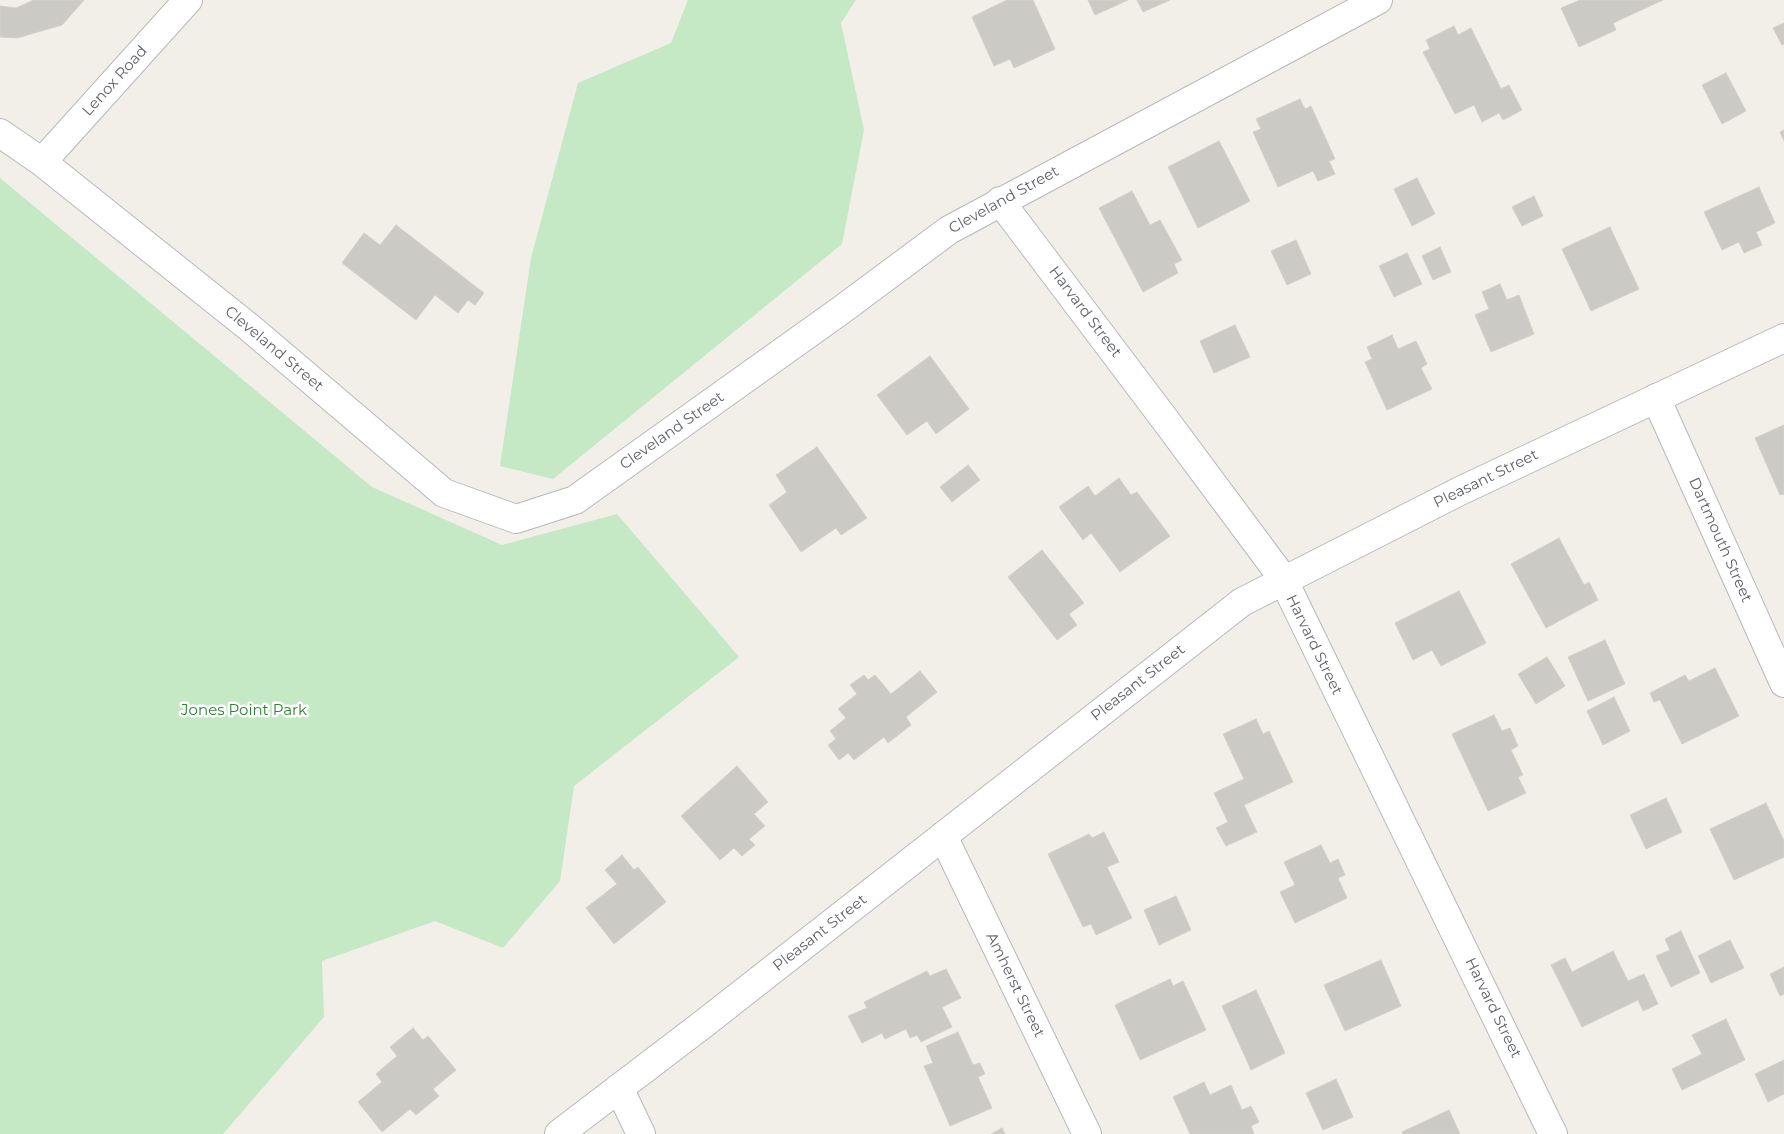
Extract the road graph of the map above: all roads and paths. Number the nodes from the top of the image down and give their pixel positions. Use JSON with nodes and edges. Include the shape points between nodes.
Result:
{"nodes":[{"id":1,"x":188,"y":0,"type":"edge"},
{"id":2,"x":1378,"y":0,"type":"edge"},
{"id":3,"x":0,"y":133,"type":"edge"},
{"id":4,"x":42,"y":162,"type":"junction"},
{"id":5,"x":1000,"y":201,"type":"junction"},
{"id":6,"x":1784,"y":338,"type":"edge"},
{"id":7,"x":1656,"y":398,"type":"junction"},
{"id":8,"x":1283,"y":581,"type":"junction"},
{"id":9,"x":1784,"y":683,"type":"edge"},
{"id":10,"x":944,"y":836,"type":"junction"},
{"id":11,"x":619,"y":1088,"type":"junction"},
{"id":12,"x":558,"y":1134,"type":"edge"},
{"id":13,"x":641,"y":1134,"type":"edge"},
{"id":14,"x":1087,"y":1134,"type":"edge"},
{"id":15,"x":1553,"y":1134,"type":"edge"}],
"edges":[{"from":1,"to":4,"type":"street","name":"Lenox Road"},
{"from":2,"to":5,"type":"street","name":"Cleveland Street"},
{"from":3,"to":4,"type":"street","name":"Cleveland Street"},
{"from":4,"to":5,"type":"street","name":"Cleveland Street","via":[[250,328],[444,493],[516,519],[575,500],[949,230]]},
{"from":5,"to":8,"type":"street","name":"Harvard Street"},
{"from":6,"to":7,"type":"street","name":"Pleasant Street"},
{"from":7,"to":8,"type":"street","name":"Pleasant Street","via":[[1460,491]]},
{"from":7,"to":9,"type":"street","name":"Dartmouth Street"},
{"from":8,"to":10,"type":"street","name":"Pleasant Street","via":[[1242,602]]},
{"from":8,"to":15,"type":"street","name":"Harvard Street"},
{"from":10,"to":11,"type":"street","name":"Pleasant Street"},
{"from":10,"to":14,"type":"street","name":"Amherst Street"},
{"from":11,"to":12,"type":"street","name":"Pleasant Street"},
{"from":11,"to":13,"type":"street"}]}
